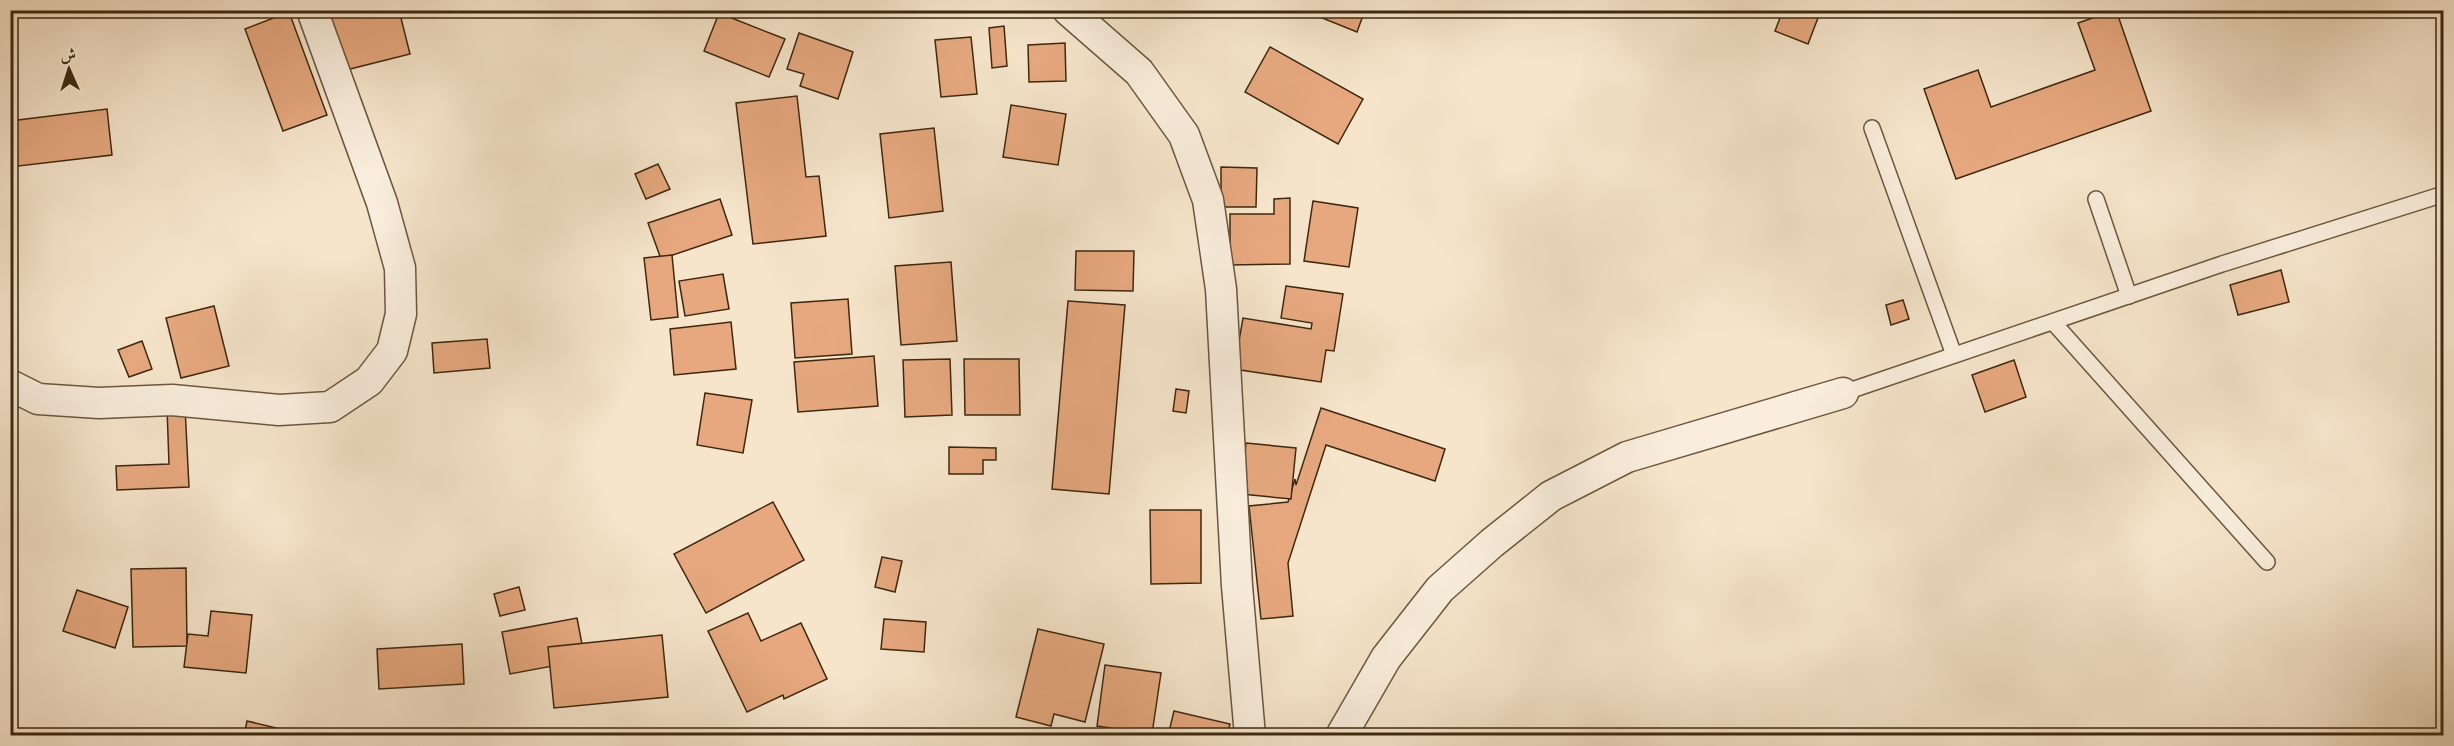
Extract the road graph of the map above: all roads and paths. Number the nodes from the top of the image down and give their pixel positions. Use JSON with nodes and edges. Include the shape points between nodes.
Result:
{"nodes":[{"id":1,"x":312,"y":10,"type":"edge"},
{"id":2,"x":1068,"y":10,"type":"edge"},
{"id":3,"x":1872,"y":128,"type":"dead end"},
{"id":4,"x":2444,"y":195,"type":"edge"},
{"id":5,"x":2096,"y":199,"type":"dead end"},
{"id":6,"x":2129,"y":296,"type":"junction"},
{"id":7,"x":2054,"y":322,"type":"junction"},
{"id":8,"x":1954,"y":355,"type":"junction"},
{"id":9,"x":10,"y":385,"type":"edge"},
{"id":10,"x":1844,"y":393,"type":"joint"},
{"id":11,"x":2267,"y":562,"type":"dead end"},
{"id":12,"x":1250,"y":735,"type":"edge"},
{"id":13,"x":1341,"y":735,"type":"edge"}],
"edges":[{"from":1,"to":9,"type":"street","via":[[382,203],[400,268],[401,314],[392,351],[369,381],[330,407],[279,410],[172,400],[99,404],[38,399]]},
{"from":2,"to":12,"type":"street","via":[[1139,72],[1184,135],[1208,200],[1221,288],[1237,586]]},
{"from":3,"to":8,"type":"lane"},
{"from":4,"to":6,"type":"lane"},
{"from":5,"to":6,"type":"lane"},
{"from":6,"to":7,"type":"lane"},
{"from":7,"to":8,"type":"lane"},
{"from":7,"to":11,"type":"lane"},
{"from":8,"to":10,"type":"lane"},
{"from":10,"to":13,"type":"street","via":[[1628,457],[1551,496],[1440,589],[1386,658]]}]}
